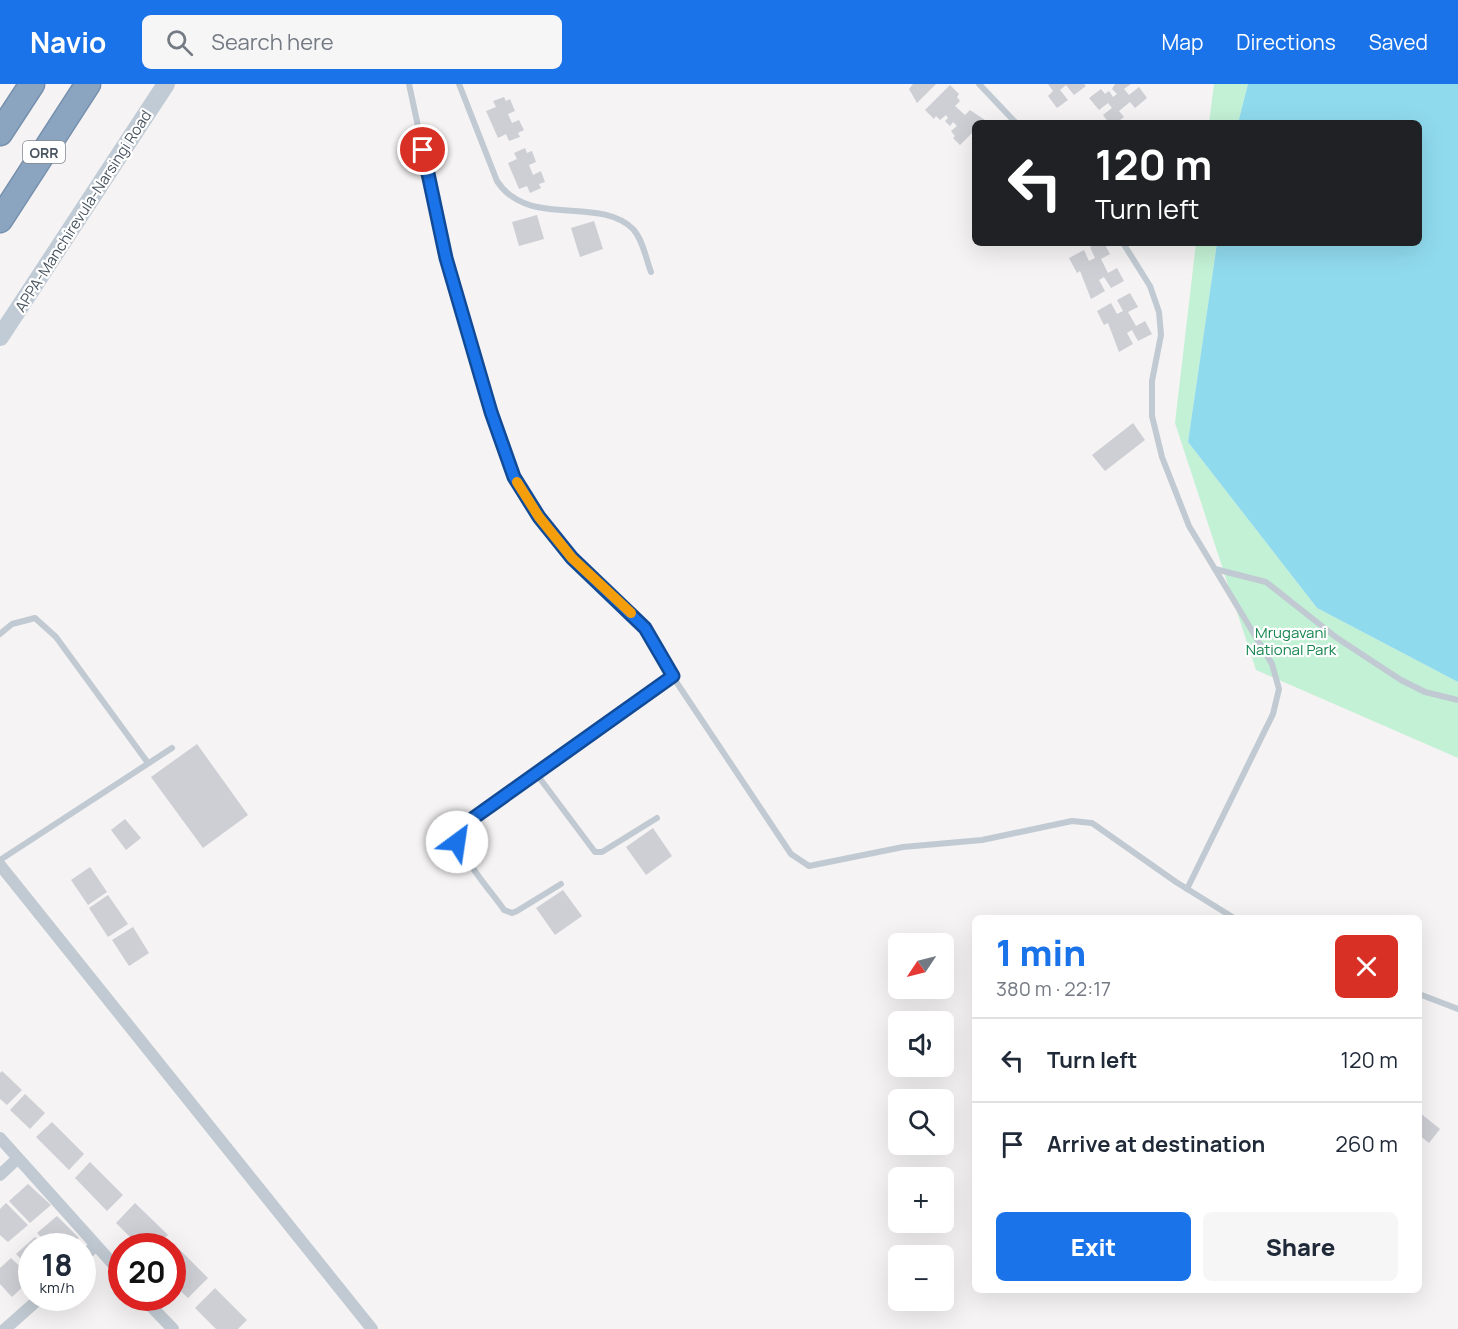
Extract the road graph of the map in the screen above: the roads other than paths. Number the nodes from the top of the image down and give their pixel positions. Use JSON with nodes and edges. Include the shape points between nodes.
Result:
{"nodes":[{"id":1,"x":32,"y":84,"type":"edge"},
{"id":2,"x":88,"y":84,"type":"edge"},
{"id":3,"x":166,"y":84,"type":"edge"},
{"id":4,"x":409,"y":84,"type":"edge"},
{"id":5,"x":459,"y":84,"type":"edge"},
{"id":6,"x":979,"y":84,"type":"edge"},
{"id":7,"x":1013,"y":120,"type":"edge"},
{"id":8,"x":0,"y":133,"type":"edge"},
{"id":9,"x":0,"y":220,"type":"edge"},
{"id":10,"x":1124,"y":246,"type":"edge"},
{"id":11,"x":651,"y":272,"type":"dead end"},
{"id":12,"x":0,"y":338,"type":"edge"},
{"id":13,"x":1215,"y":569,"type":"junction"},
{"id":14,"x":0,"y":634,"type":"edge"},
{"id":15,"x":673,"y":676,"type":"junction"},
{"id":16,"x":1458,"y":700,"type":"edge"},
{"id":17,"x":172,"y":748,"type":"dead end"},
{"id":18,"x":148,"y":763,"type":"junction"},
{"id":19,"x":535,"y":772,"type":"junction"},
{"id":20,"x":657,"y":818,"type":"dead end"},
{"id":21,"x":0,"y":860,"type":"edge"},
{"id":22,"x":0,"y":865,"type":"edge"},
{"id":23,"x":561,"y":884,"type":"dead end"},
{"id":24,"x":1187,"y":889,"type":"junction"},
{"id":25,"x":1228,"y":915,"type":"edge"},
{"id":26,"x":1422,"y":995,"type":"edge"},
{"id":27,"x":1458,"y":1009,"type":"edge"},
{"id":28,"x":0,"y":1138,"type":"edge"},
{"id":29,"x":18,"y":1159,"type":"junction"},
{"id":30,"x":0,"y":1175,"type":"edge"},
{"id":31,"x":83,"y":1233,"type":"edge"},
{"id":32,"x":96,"y":1247,"type":"edge"},
{"id":33,"x":108,"y":1259,"type":"edge"},
{"id":34,"x":25,"y":1311,"type":"edge"},
{"id":35,"x":156,"y":1311,"type":"edge"},
{"id":36,"x":5,"y":1329,"type":"edge"},
{"id":37,"x":173,"y":1329,"type":"edge"},
{"id":38,"x":372,"y":1329,"type":"edge"}],
"edges":[{"from":1,"to":8,"type":"highway"},
{"from":2,"to":9,"type":"highway","number":"ORR"},
{"from":3,"to":12,"type":"main road","name":"APPA-Manchirevula-Narsingi Road"},
{"from":4,"to":15,"type":"lane","via":[[446,258],[514,477],[572,558],[645,628]]},
{"from":5,"to":11,"type":"lane","via":[[504,192],[521,204],[609,216],[632,228]]},
{"from":6,"to":7,"type":"lane"},
{"from":10,"to":13,"type":"lane","via":[[1150,286],[1159,312],[1161,335],[1152,381],[1152,417],[1162,457],[1189,525]]},
{"from":13,"to":16,"type":"lane","via":[[1266,582],[1337,638],[1401,680],[1425,692]]},
{"from":13,"to":24,"type":"lane","via":[[1258,638],[1280,689],[1273,714]]},
{"from":14,"to":18,"type":"lane","via":[[12,624],[35,618],[56,637]]},
{"from":15,"to":19,"type":"lane"},
{"from":15,"to":24,"type":"lane","via":[[791,854],[809,866],[903,847],[982,840],[1072,821],[1092,823]]},
{"from":17,"to":18,"type":"lane"},
{"from":18,"to":21,"type":"lane"},
{"from":19,"to":20,"type":"lane","via":[[595,852],[602,852]]},
{"from":19,"to":23,"type":"lane","via":[[458,829],[457,842],[504,910],[512,913]]},
{"from":22,"to":38,"type":"street"},
{"from":24,"to":25,"type":"lane"},
{"from":26,"to":27,"type":"lane"},
{"from":28,"to":29,"type":"street"},
{"from":29,"to":30,"type":"street"},
{"from":29,"to":31,"type":"street"},
{"from":32,"to":33,"type":"street"},
{"from":34,"to":36,"type":"street"},
{"from":35,"to":37,"type":"street"}]}
